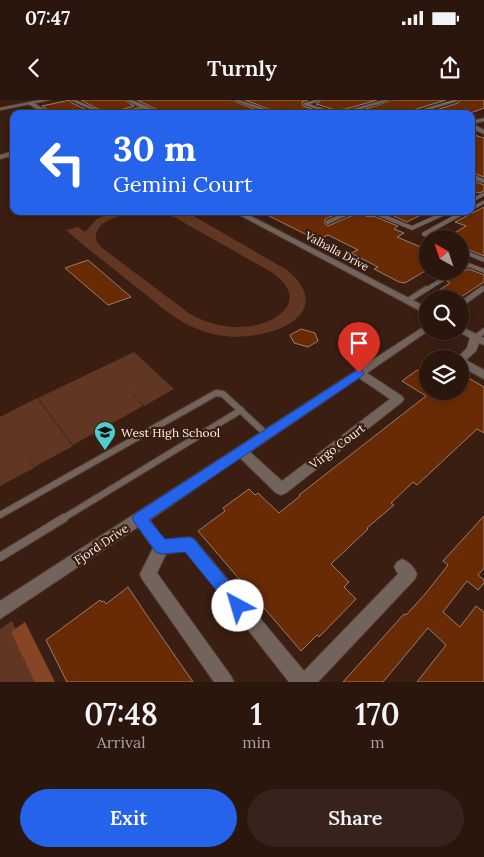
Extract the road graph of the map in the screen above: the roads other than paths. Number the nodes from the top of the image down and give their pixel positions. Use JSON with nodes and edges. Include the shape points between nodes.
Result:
{"nodes":[{"id":1,"x":48,"y":100,"type":"edge"},
{"id":2,"x":73,"y":100,"type":"edge"},
{"id":3,"x":128,"y":100,"type":"edge"},
{"id":4,"x":235,"y":100,"type":"edge"},
{"id":5,"x":319,"y":100,"type":"edge"},
{"id":6,"x":389,"y":100,"type":"edge"},
{"id":7,"x":457,"y":100,"type":"edge"},
{"id":8,"x":30,"y":103,"type":"junction"},
{"id":9,"x":144,"y":107,"type":"junction"},
{"id":10,"x":0,"y":109,"type":"edge"},
{"id":11,"x":43,"y":110,"type":"edge"},
{"id":12,"x":95,"y":110,"type":"edge"},
{"id":13,"x":130,"y":110,"type":"edge"},
{"id":14,"x":152,"y":110,"type":"edge"},
{"id":15,"x":266,"y":110,"type":"edge"},
{"id":16,"x":325,"y":110,"type":"edge"},
{"id":17,"x":353,"y":110,"type":"edge"},
{"id":18,"x":424,"y":110,"type":"edge"},
{"id":19,"x":243,"y":215,"type":"edge"},
{"id":20,"x":344,"y":215,"type":"edge"},
{"id":21,"x":381,"y":215,"type":"edge"},
{"id":22,"x":440,"y":215,"type":"edge"},
{"id":23,"x":459,"y":215,"type":"edge"},
{"id":24,"x":328,"y":222,"type":"dead end"},
{"id":25,"x":431,"y":230,"type":"edge"},
{"id":26,"x":469,"y":254,"type":"edge"},
{"id":27,"x":484,"y":260,"type":"edge"},
{"id":28,"x":469,"y":265,"type":"edge"},
{"id":29,"x":484,"y":271,"type":"edge"},
{"id":30,"x":441,"y":280,"type":"edge"},
{"id":31,"x":484,"y":288,"type":"edge"},
{"id":32,"x":469,"y":299,"type":"edge"},
{"id":33,"x":407,"y":301,"type":"junction"},
{"id":34,"x":419,"y":307,"type":"edge"},
{"id":35,"x":469,"y":332,"type":"edge"},
{"id":36,"x":419,"y":333,"type":"edge"},
{"id":37,"x":481,"y":337,"type":"edge"},
{"id":38,"x":469,"y":352,"type":"edge"},
{"id":39,"x":469,"y":366,"type":"edge"},
{"id":40,"x":359,"y":373,"type":"junction"},
{"id":41,"x":484,"y":375,"type":"edge"},
{"id":42,"x":240,"y":410,"type":"junction"},
{"id":43,"x":266,"y":434,"type":"junction"},
{"id":44,"x":241,"y":451,"type":"junction"},
{"id":45,"x":0,"y":514,"type":"edge"},
{"id":46,"x":140,"y":518,"type":"junction"},
{"id":47,"x":161,"y":547,"type":"junction"},
{"id":48,"x":0,"y":557,"type":"edge"},
{"id":49,"x":402,"y":567,"type":"dead end"},
{"id":50,"x":0,"y":611,"type":"edge"},
{"id":51,"x":225,"y":682,"type":"edge"},
{"id":52,"x":301,"y":682,"type":"edge"},
{"id":53,"x":306,"y":682,"type":"edge"}],
"edges":[{"from":1,"to":8,"type":"street"},
{"from":2,"to":12,"type":"lane"},
{"from":3,"to":9,"type":"street"},
{"from":4,"to":15,"type":"street"},
{"from":5,"to":16,"type":"lane","via":[[305,104]]},
{"from":6,"to":17,"type":"street"},
{"from":7,"to":18,"type":"lane"},
{"from":8,"to":10,"type":"street"},
{"from":8,"to":11,"type":"street"},
{"from":9,"to":13,"type":"street"},
{"from":9,"to":14,"type":"street"},
{"from":19,"to":33,"type":"street","name":"Valhalla Drive"},
{"from":20,"to":24,"type":"lane"},
{"from":21,"to":22,"type":"lane","via":[[412,228]]},
{"from":23,"to":25,"type":"lane"},
{"from":26,"to":27,"type":"lane"},
{"from":28,"to":29,"type":"lane"},
{"from":30,"to":33,"type":"lane"},
{"from":31,"to":32,"type":"lane"},
{"from":33,"to":34,"type":"street","name":"Valhalla Drive"},
{"from":35,"to":37,"type":"street"},
{"from":36,"to":40,"type":"street","name":"Fjord Drive"},
{"from":37,"to":38,"type":"street"},
{"from":39,"to":41,"type":"street"},
{"from":40,"to":43,"type":"street","name":"Fjord Drive"},
{"from":40,"to":44,"type":"street","name":"Virgo Court","via":[[398,399],[281,489]]},
{"from":42,"to":43,"type":"lane"},
{"from":42,"to":45,"type":"lane","via":[[223,394],[216,393]]},
{"from":42,"to":48,"type":"lane"},
{"from":43,"to":44,"type":"street","name":"Fjord Drive"},
{"from":44,"to":46,"type":"street","name":"Fjord Drive"},
{"from":46,"to":47,"type":"street"},
{"from":46,"to":50,"type":"street","name":"Fjord Drive"},
{"from":47,"to":51,"type":"street","via":[[148,574]]},
{"from":47,"to":52,"type":"street","via":[[189,544]]},
{"from":49,"to":53,"type":"street","via":[[410,574]]}]}
